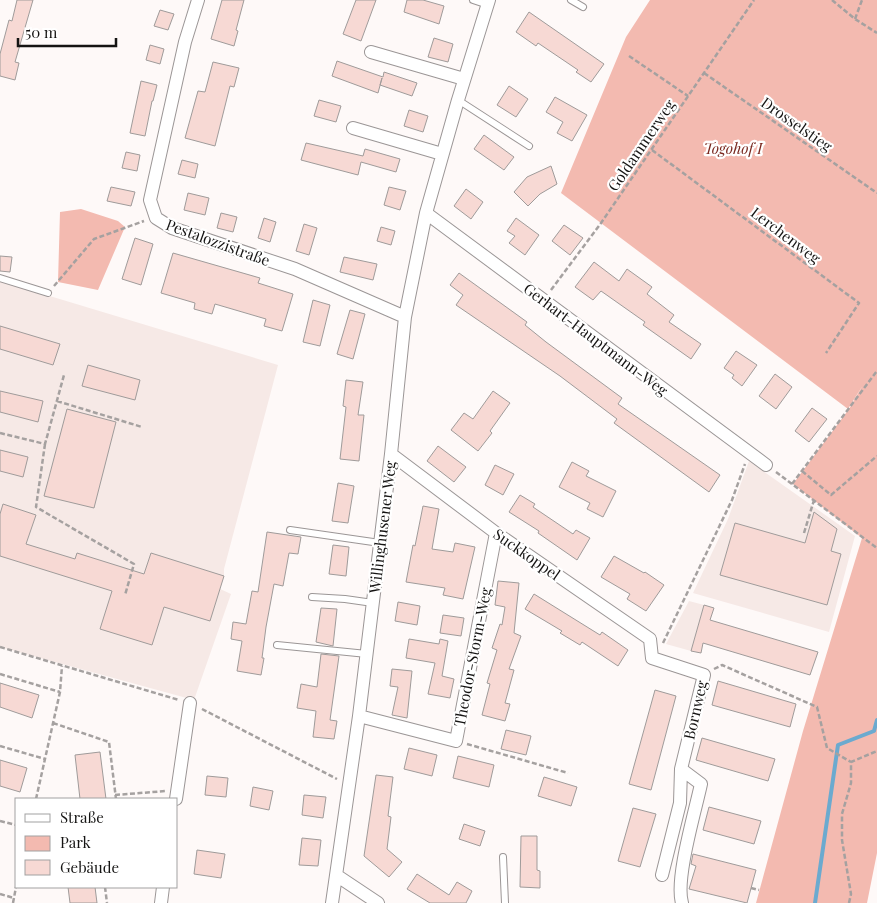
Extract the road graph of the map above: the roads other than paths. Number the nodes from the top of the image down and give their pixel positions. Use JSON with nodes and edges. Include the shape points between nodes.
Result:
{"nodes":[{"id":1,"x":198,"y":0,"type":"edge"},
{"id":2,"x":473,"y":0,"type":"edge"},
{"id":3,"x":571,"y":0,"type":"edge"},
{"id":4,"x":488,"y":2,"type":"edge"},
{"id":5,"x":584,"y":7,"type":"dead end"},
{"id":6,"x":371,"y":52,"type":"dead end"},
{"id":7,"x":464,"y":79,"type":"junction"},
{"id":8,"x":458,"y":100,"type":"junction"},
{"id":9,"x":353,"y":128,"type":"dead end"},
{"id":10,"x":529,"y":146,"type":"dead end"},
{"id":11,"x":442,"y":154,"type":"junction"},
{"id":12,"x":426,"y":213,"type":"junction"},
{"id":13,"x":0,"y":278,"type":"edge"},
{"id":14,"x":48,"y":293,"type":"road end"},
{"id":15,"x":405,"y":317,"type":"junction"},
{"id":16,"x":391,"y":454,"type":"junction"},
{"id":17,"x":766,"y":465,"type":"road end"},
{"id":18,"x":290,"y":530,"type":"dead end"},
{"id":19,"x":496,"y":533,"type":"junction"},
{"id":20,"x":380,"y":543,"type":"junction"},
{"id":21,"x":312,"y":597,"type":"dead end"},
{"id":22,"x":373,"y":603,"type":"junction"},
{"id":23,"x":277,"y":645,"type":"dead end"},
{"id":24,"x":367,"y":654,"type":"junction"},
{"id":25,"x":652,"y":658,"type":"joint"},
{"id":26,"x":190,"y":703,"type":"road end"},
{"id":27,"x":359,"y":716,"type":"junction"},
{"id":28,"x":681,"y":769,"type":"junction"},
{"id":29,"x":177,"y":794,"type":"edge"},
{"id":30,"x":680,"y":803,"type":"junction"},
{"id":31,"x":695,"y":812,"type":"junction"},
{"id":32,"x":503,"y":857,"type":"dead end"},
{"id":33,"x":662,"y":875,"type":"dead end"},
{"id":34,"x":336,"y":876,"type":"junction"},
{"id":35,"x":163,"y":888,"type":"edge"},
{"id":36,"x":161,"y":903,"type":"edge"},
{"id":37,"x":332,"y":903,"type":"edge"},
{"id":38,"x":378,"y":903,"type":"edge"},
{"id":39,"x":505,"y":903,"type":"edge"},
{"id":40,"x":682,"y":903,"type":"edge"}],
"edges":[{"from":1,"to":15,"type":"street","name":"Pestalozzistraße","via":[[185,42],[150,200],[156,218],[172,228],[294,269]]},
{"from":2,"to":4,"type":"lane"},
{"from":3,"to":5,"type":"lane"},
{"from":4,"to":7,"type":"street","name":"Willinghusener Weg"},
{"from":6,"to":7,"type":"street"},
{"from":7,"to":8,"type":"street","name":"Willinghusener Weg"},
{"from":8,"to":10,"type":"lane"},
{"from":8,"to":11,"type":"street","name":"Willinghusener Weg"},
{"from":9,"to":11,"type":"street"},
{"from":11,"to":12,"type":"street","name":"Willinghusener Weg"},
{"from":12,"to":15,"type":"street","name":"Willinghusener Weg"},
{"from":12,"to":17,"type":"street","name":"Gerhart-Hauptmann-Weg"},
{"from":13,"to":14,"type":"lane"},
{"from":15,"to":16,"type":"street","name":"Willinghusener Weg"},
{"from":16,"to":19,"type":"street","name":"Suckkoppel"},
{"from":16,"to":20,"type":"street","name":"Willinghusener Weg"},
{"from":18,"to":20,"type":"lane"},
{"from":19,"to":25,"type":"street","name":"Suckkoppel","via":[[650,639]]},
{"from":19,"to":27,"type":"street","name":"Theodor-Storm-Weg","via":[[456,741]]},
{"from":20,"to":22,"type":"street","name":"Willinghusener Weg"},
{"from":21,"to":22,"type":"lane"},
{"from":22,"to":24,"type":"street","name":"Willinghusener Weg"},
{"from":23,"to":24,"type":"lane"},
{"from":24,"to":27,"type":"street","name":"Willinghusener Weg"},
{"from":25,"to":28,"type":"street","name":"Bornweg","via":[[704,674]]},
{"from":26,"to":29,"type":"street"},
{"from":27,"to":34,"type":"street","name":"Willinghusener Weg"},
{"from":28,"to":30,"type":"street","name":"Bornweg"},
{"from":28,"to":31,"type":"street","via":[[701,784]]},
{"from":30,"to":31,"type":"street"},
{"from":30,"to":33,"type":"street","name":"Bornweg"},
{"from":31,"to":40,"type":"street","via":[[682,870]]},
{"from":32,"to":39,"type":"lane"},
{"from":34,"to":37,"type":"street","name":"Willinghusener Weg"},
{"from":34,"to":38,"type":"street"},
{"from":35,"to":36,"type":"street"}]}
